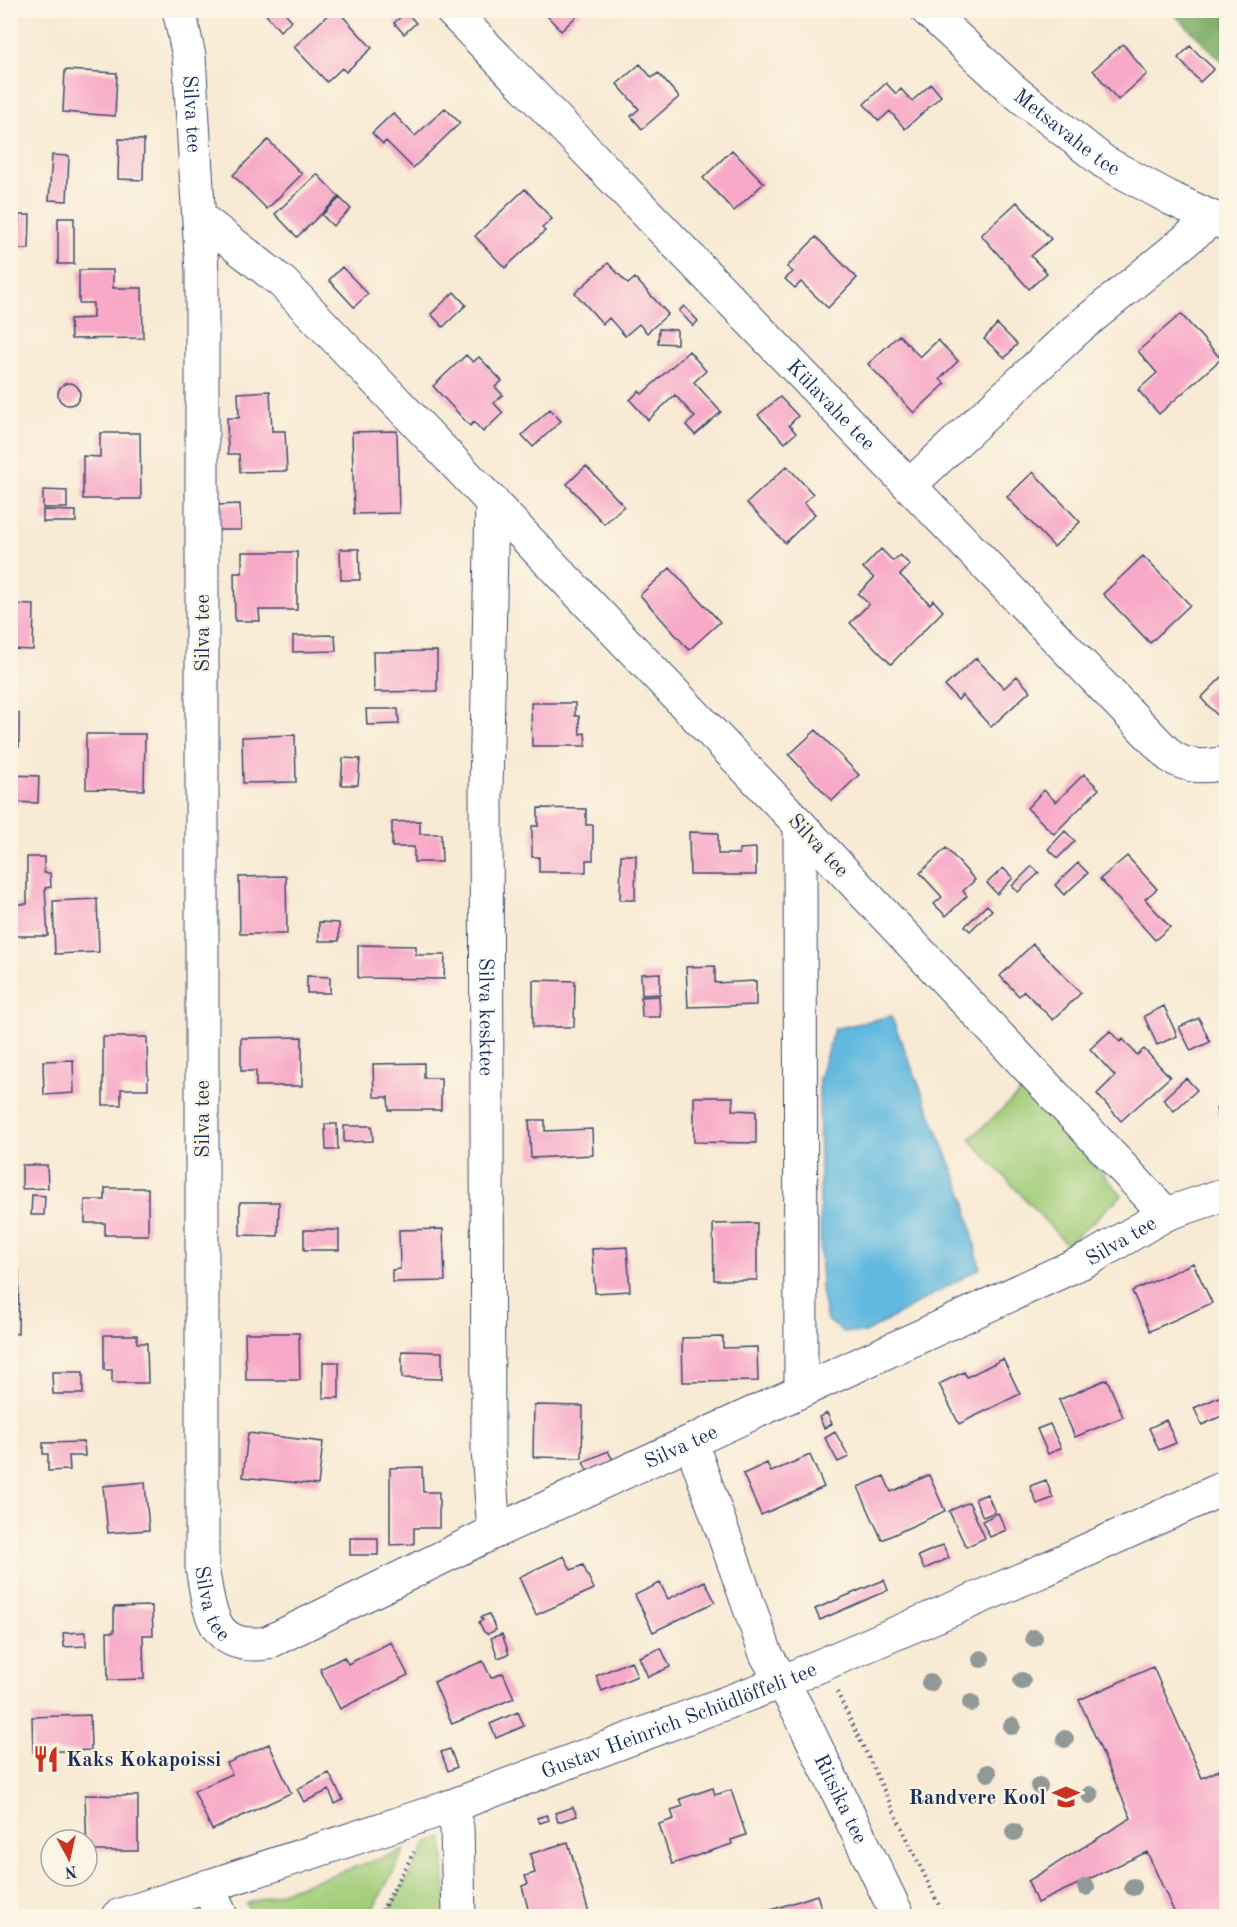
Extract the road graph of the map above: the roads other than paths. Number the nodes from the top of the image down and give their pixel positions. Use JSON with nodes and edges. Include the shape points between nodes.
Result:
{"nodes":[{"id":1,"x":178,"y":10,"type":"edge"},
{"id":2,"x":451,"y":10,"type":"edge"},
{"id":3,"x":927,"y":10,"type":"edge"},
{"id":4,"x":199,"y":217,"type":"junction"},
{"id":5,"x":1220,"y":221,"type":"edge"},
{"id":6,"x":910,"y":485,"type":"junction"},
{"id":7,"x":492,"y":501,"type":"junction"},
{"id":8,"x":1227,"y":763,"type":"edge"},
{"id":9,"x":800,"y":825,"type":"junction"},
{"id":10,"x":1227,"y":1194,"type":"edge"},
{"id":11,"x":1166,"y":1214,"type":"junction"},
{"id":12,"x":801,"y":1391,"type":"junction"},
{"id":13,"x":692,"y":1442,"type":"junction"},
{"id":14,"x":1227,"y":1487,"type":"edge"},
{"id":15,"x":494,"y":1532,"type":"junction"},
{"id":16,"x":784,"y":1681,"type":"junction"},
{"id":17,"x":449,"y":1807,"type":"junction"},
{"id":18,"x":208,"y":1886,"type":"junction"},
{"id":19,"x":118,"y":1917,"type":"edge"},
{"id":20,"x":221,"y":1917,"type":"edge"},
{"id":21,"x":459,"y":1917,"type":"edge"},
{"id":22,"x":898,"y":1917,"type":"edge"}],
"edges":[{"from":1,"to":4,"type":"street","name":"Silva tee","via":[[189,56]]},
{"from":2,"to":6,"type":"street","name":"Külavahe tee"},
{"from":3,"to":5,"type":"street","name":"Metsavahe tee","via":[[1014,90],[1104,162]]},
{"from":4,"to":7,"type":"street","name":"Silva tee","via":[[282,282]]},
{"from":4,"to":15,"type":"street","name":"Silva tee","via":[[202,1568],[210,1613],[227,1640],[246,1646],[267,1643]]},
{"from":5,"to":6,"type":"street","via":[[1076,330]]},
{"from":6,"to":8,"type":"street","name":"Külavahe tee","via":[[1170,756],[1182,764]]},
{"from":7,"to":9,"type":"street","name":"Silva tee"},
{"from":7,"to":15,"type":"street","name":"Silva kesktee","via":[[486,814],[488,1450]]},
{"from":9,"to":11,"type":"street","name":"Silva tee"},
{"from":9,"to":12,"type":"street"},
{"from":10,"to":11,"type":"street"},
{"from":11,"to":12,"type":"street","name":"Silva tee","via":[[1091,1258]]},
{"from":12,"to":13,"type":"street","name":"Silva tee"},
{"from":13,"to":15,"type":"street","name":"Silva tee"},
{"from":13,"to":16,"type":"street","name":"Ritsika tee","via":[[766,1654]]},
{"from":14,"to":16,"type":"street","name":"Gustav Heinrich Schüdlöffeli tee"},
{"from":16,"to":17,"type":"street","name":"Gustav Heinrich Schüdlöffeli tee"},
{"from":16,"to":22,"type":"street","name":"Ritsika tee"},
{"from":17,"to":18,"type":"street","name":"Gustav Heinrich Schüdlöffeli tee"},
{"from":17,"to":21,"type":"street","via":[[457,1827]]},
{"from":18,"to":19,"type":"street","name":"Gustav Heinrich Schüdlöffeli tee"},
{"from":18,"to":20,"type":"street"}]}
